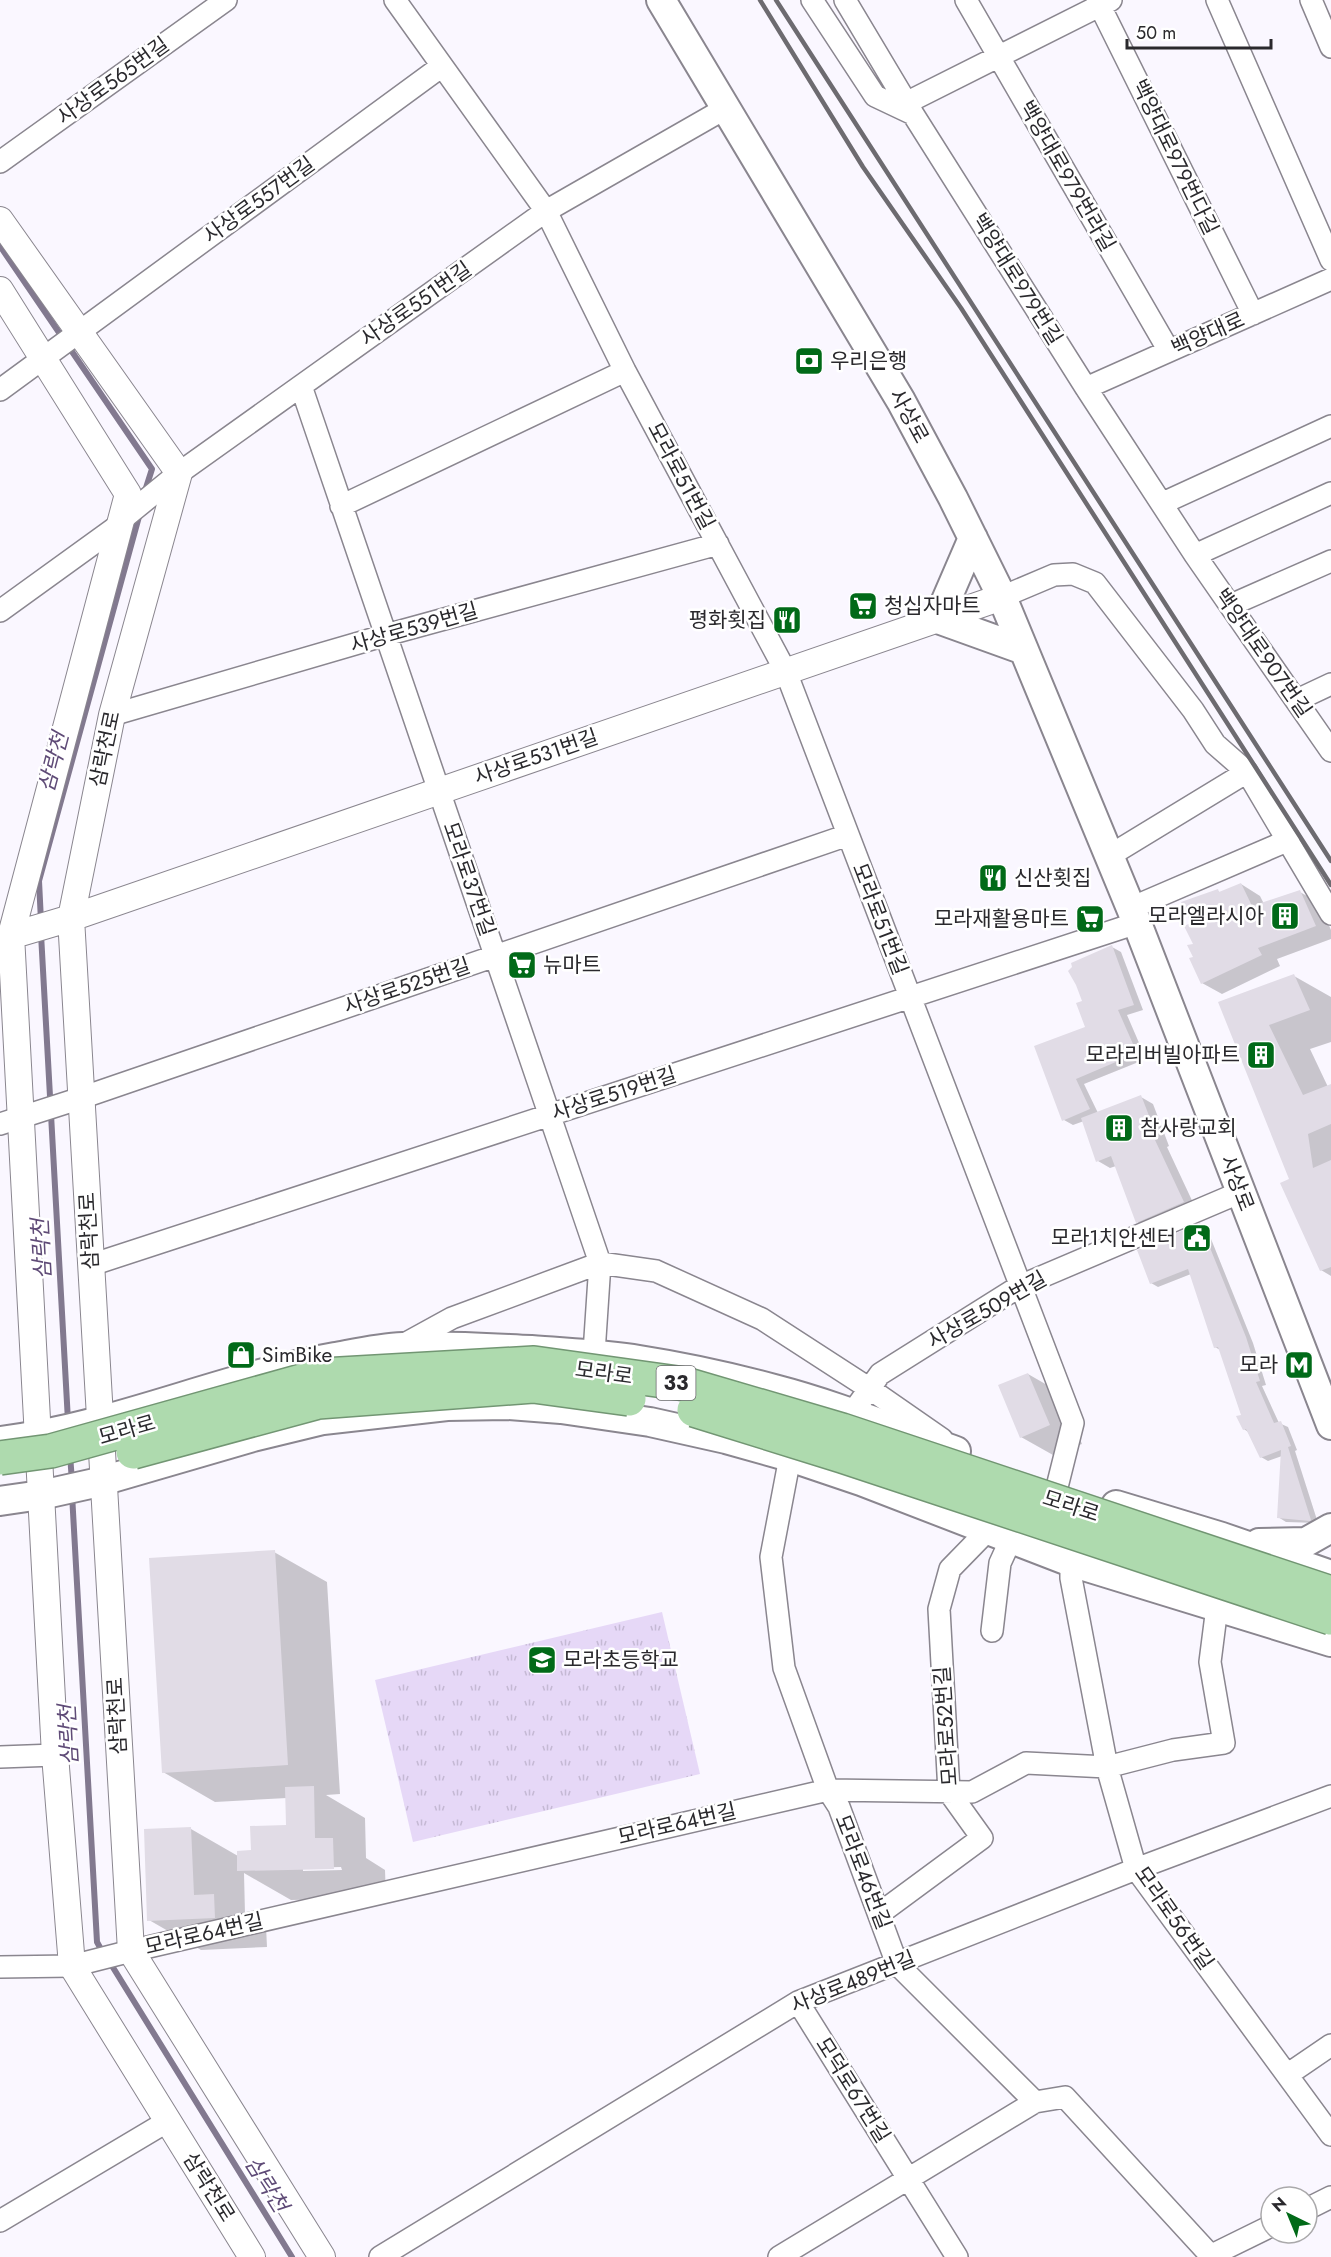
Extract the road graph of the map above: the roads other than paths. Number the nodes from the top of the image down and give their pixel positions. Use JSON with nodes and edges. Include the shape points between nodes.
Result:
{"nodes":[{"id":1,"x":226,"y":0,"type":"edge"},
{"id":2,"x":395,"y":0,"type":"edge"},
{"id":3,"x":661,"y":0,"type":"edge"},
{"id":4,"x":812,"y":0,"type":"edge"},
{"id":5,"x":845,"y":0,"type":"edge"},
{"id":6,"x":966,"y":0,"type":"edge"},
{"id":7,"x":1216,"y":0,"type":"edge"},
{"id":8,"x":1311,"y":0,"type":"edge"},
{"id":9,"x":1103,"y":2,"type":"edge"},
{"id":10,"x":1331,"y":47,"type":"edge"},
{"id":11,"x":999,"y":56,"type":"junction"},
{"id":12,"x":442,"y":66,"type":"junction"},
{"id":13,"x":726,"y":108,"type":"junction"},
{"id":14,"x":910,"y":108,"type":"junction"},
{"id":15,"x":0,"y":162,"type":"edge"},
{"id":16,"x":546,"y":211,"type":"junction"},
{"id":17,"x":0,"y":220,"type":"edge"},
{"id":18,"x":1331,"y":260,"type":"edge"},
{"id":19,"x":1331,"y":279,"type":"edge"},
{"id":20,"x":0,"y":290,"type":"edge"},
{"id":21,"x":1253,"y":314,"type":"junction"},
{"id":22,"x":78,"y":332,"type":"junction"},
{"id":23,"x":1169,"y":351,"type":"junction"},
{"id":24,"x":49,"y":353,"type":"junction"},
{"id":25,"x":625,"y":371,"type":"junction"},
{"id":26,"x":301,"y":386,"type":"junction"},
{"id":27,"x":1086,"y":388,"type":"junction"},
{"id":28,"x":0,"y":390,"type":"edge"},
{"id":29,"x":1331,"y":426,"type":"edge"},
{"id":30,"x":179,"y":473,"type":"junction"},
{"id":31,"x":1331,"y":493,"type":"edge"},
{"id":32,"x":1163,"y":503,"type":"junction"},
{"id":33,"x":342,"y":506,"type":"junction"},
{"id":34,"x":119,"y":523,"type":"junction"},
{"id":35,"x":973,"y":538,"type":"junction"},
{"id":36,"x":718,"y":544,"type":"junction"},
{"id":37,"x":1195,"y":555,"type":"junction"},
{"id":38,"x":1331,"y":561,"type":"edge"},
{"id":39,"x":1002,"y":597,"type":"junction"},
{"id":40,"x":1231,"y":605,"type":"junction"},
{"id":41,"x":0,"y":611,"type":"edge"},
{"id":42,"x":938,"y":619,"type":"junction"},
{"id":43,"x":386,"y":635,"type":"junction"},
{"id":44,"x":1024,"y":650,"type":"junction"},
{"id":45,"x":786,"y":672,"type":"junction"},
{"id":46,"x":1331,"y":684,"type":"edge"},
{"id":47,"x":1297,"y":700,"type":"junction"},
{"id":48,"x":111,"y":715,"type":"junction"},
{"id":49,"x":1331,"y":751,"type":"edge"},
{"id":50,"x":1247,"y":772,"type":"junction"},
{"id":51,"x":439,"y":791,"type":"junction"},
{"id":52,"x":848,"y":835,"type":"junction"},
{"id":53,"x":1289,"y":840,"type":"junction"},
{"id":54,"x":1109,"y":856,"type":"junction"},
{"id":55,"x":1331,"y":914,"type":"edge"},
{"id":56,"x":1134,"y":915,"type":"junction"},
{"id":57,"x":62,"y":920,"type":"junction"},
{"id":58,"x":10,"y":933,"type":"edge"},
{"id":59,"x":495,"y":955,"type":"junction"},
{"id":60,"x":910,"y":997,"type":"junction"},
{"id":61,"x":75,"y":1100,"type":"junction"},
{"id":62,"x":550,"y":1115,"type":"junction"},
{"id":63,"x":20,"y":1117,"type":"edge"},
{"id":64,"x":1240,"y":1192,"type":"junction"},
{"id":65,"x":600,"y":1263,"type":"junction"},
{"id":66,"x":91,"y":1265,"type":"junction"},
{"id":67,"x":1020,"y":1286,"type":"junction"},
{"id":68,"x":401,"y":1347,"type":"junction"},
{"id":69,"x":595,"y":1354,"type":"junction"},
{"id":70,"x":870,"y":1389,"type":"junction"},
{"id":71,"x":588,"y":1413,"type":"junction"},
{"id":72,"x":852,"y":1413,"type":"junction"},
{"id":73,"x":1331,"y":1425,"type":"edge"},
{"id":74,"x":69,"y":1428,"type":"junction"},
{"id":75,"x":0,"y":1441,"type":"edge"},
{"id":76,"x":964,"y":1454,"type":"junction"},
{"id":77,"x":790,"y":1457,"type":"junction"},
{"id":78,"x":0,"y":1458,"type":"edge"},
{"id":79,"x":0,"y":1480,"type":"edge"},
{"id":80,"x":1057,"y":1487,"type":"junction"},
{"id":81,"x":72,"y":1488,"type":"junction"},
{"id":82,"x":0,"y":1501,"type":"edge"},
{"id":83,"x":1331,"y":1528,"type":"edge"},
{"id":84,"x":1000,"y":1533,"type":"junction"},
{"id":85,"x":1241,"y":1544,"type":"junction"},
{"id":86,"x":1071,"y":1562,"type":"junction"},
{"id":87,"x":1331,"y":1575,"type":"edge"},
{"id":88,"x":1331,"y":1593,"type":"edge"},
{"id":89,"x":1217,"y":1607,"type":"junction"},
{"id":90,"x":1331,"y":1618,"type":"edge"},
{"id":91,"x":992,"y":1631,"type":"dead end"},
{"id":92,"x":1331,"y":1642,"type":"edge"},
{"id":93,"x":55,"y":1755,"type":"junction"},
{"id":94,"x":0,"y":1757,"type":"edge"},
{"id":95,"x":1107,"y":1767,"type":"junction"},
{"id":96,"x":828,"y":1790,"type":"junction"},
{"id":97,"x":949,"y":1792,"type":"junction"},
{"id":98,"x":1331,"y":1796,"type":"edge"},
{"id":99,"x":1136,"y":1869,"type":"junction"},
{"id":100,"x":879,"y":1914,"type":"junction"},
{"id":101,"x":125,"y":1952,"type":"junction"},
{"id":102,"x":83,"y":1963,"type":"junction"},
{"id":103,"x":897,"y":1964,"type":"junction"},
{"id":104,"x":0,"y":1967,"type":"edge"},
{"id":105,"x":798,"y":2002,"type":"junction"},
{"id":106,"x":1331,"y":2045,"type":"edge"},
{"id":107,"x":1287,"y":2075,"type":"junction"},
{"id":108,"x":1035,"y":2102,"type":"junction"},
{"id":109,"x":168,"y":2121,"type":"junction"},
{"id":110,"x":1331,"y":2134,"type":"edge"},
{"id":111,"x":908,"y":2177,"type":"junction"},
{"id":112,"x":0,"y":2221,"type":"edge"},
{"id":113,"x":1259,"y":2232,"type":"edge"},
{"id":114,"x":1210,"y":2256,"type":"edge"},
{"id":115,"x":252,"y":2257,"type":"edge"},
{"id":116,"x":322,"y":2257,"type":"edge"},
{"id":117,"x":380,"y":2257,"type":"edge"},
{"id":118,"x":778,"y":2257,"type":"edge"},
{"id":119,"x":957,"y":2257,"type":"edge"}],
"edges":[{"from":1,"to":15,"type":"street","name":"사상로565번길"},
{"from":2,"to":12,"type":"street","name":"모라로51번길"},
{"from":3,"to":13,"type":"main road","name":"사상로"},
{"from":4,"to":14,"type":"street","via":[[875,96]]},
{"from":5,"to":14,"type":"street","name":"백양대로979번길"},
{"from":6,"to":11,"type":"street","name":"백양대로979번라길"},
{"from":7,"to":18,"type":"street"},
{"from":8,"to":10,"type":"street"},
{"from":9,"to":11,"type":"street"},
{"from":9,"to":21,"type":"street","name":"백양대로979번다길"},
{"from":11,"to":14,"type":"street"},
{"from":11,"to":23,"type":"street","name":"백양대로979번라길"},
{"from":12,"to":16,"type":"street","name":"모라로51번길"},
{"from":12,"to":22,"type":"street","name":"사상로557번길"},
{"from":13,"to":16,"type":"street","name":"사상로551번길"},
{"from":13,"to":35,"type":"main road","name":"사상로","via":[[901,401]]},
{"from":14,"to":27,"type":"street","name":"백양대로979번길"},
{"from":16,"to":25,"type":"street","name":"모라로51번길"},
{"from":16,"to":26,"type":"street","name":"사상로551번길"},
{"from":17,"to":22,"type":"street"},
{"from":19,"to":21,"type":"street","name":"백양대로"},
{"from":20,"to":24,"type":"street","name":"삼락천로"},
{"from":21,"to":23,"type":"street","name":"백양대로"},
{"from":22,"to":24,"type":"street","name":"사상로557번길"},
{"from":22,"to":30,"type":"street"},
{"from":23,"to":27,"type":"street","name":"백양대로"},
{"from":24,"to":28,"type":"street","name":"사상로557번길"},
{"from":24,"to":34,"type":"street","name":"삼락천로","via":[[128,494]]},
{"from":25,"to":33,"type":"street"},
{"from":25,"to":36,"type":"street","name":"모라로51번길"},
{"from":26,"to":30,"type":"street","name":"사상로551번길"},
{"from":26,"to":33,"type":"street","name":"모라로37번길"},
{"from":27,"to":32,"type":"street","name":"백양대로979번길"},
{"from":29,"to":32,"type":"street"},
{"from":30,"to":34,"type":"street","name":"사상로551번길"},
{"from":30,"to":48,"type":"street","name":"삼락천로"},
{"from":31,"to":37,"type":"street"},
{"from":32,"to":37,"type":"street","name":"백양대로979번길"},
{"from":33,"to":43,"type":"street","name":"모라로37번길"},
{"from":34,"to":41,"type":"street","name":"사상로551번길"},
{"from":34,"to":58,"type":"street","name":"삼락천로"},
{"from":35,"to":39,"type":"main road","name":"사상로"},
{"from":35,"to":42,"type":"main road"},
{"from":36,"to":43,"type":"street","name":"사상로539번길"},
{"from":36,"to":45,"type":"street","name":"모라로51번길"},
{"from":37,"to":40,"type":"street","name":"백양대로907번길"},
{"from":38,"to":40,"type":"street"},
{"from":39,"to":42,"type":"street","name":"사상로531번길"},
{"from":39,"to":44,"type":"main road","name":"사상로"},
{"from":39,"to":50,"type":"street","via":[[1054,575],[1074,574],[1095,583],[1215,744]]},
{"from":40,"to":47,"type":"street","name":"백양대로907번길"},
{"from":42,"to":44,"type":"main road"},
{"from":42,"to":45,"type":"street","name":"사상로531번길"},
{"from":43,"to":48,"type":"street","name":"사상로539번길"},
{"from":43,"to":51,"type":"street","name":"모라로37번길"},
{"from":44,"to":54,"type":"main road","name":"사상로"},
{"from":45,"to":51,"type":"street","name":"사상로531번길"},
{"from":45,"to":52,"type":"street","name":"모라로51번길"},
{"from":46,"to":47,"type":"street"},
{"from":47,"to":49,"type":"street","name":"백양대로907번길"},
{"from":48,"to":57,"type":"street","name":"삼락천로"},
{"from":50,"to":53,"type":"street"},
{"from":50,"to":54,"type":"street"},
{"from":51,"to":57,"type":"street","name":"사상로531번길"},
{"from":51,"to":59,"type":"street","name":"모라로37번길"},
{"from":52,"to":59,"type":"street","name":"사상로525번길"},
{"from":52,"to":60,"type":"street","name":"모라로51번길"},
{"from":53,"to":55,"type":"street"},
{"from":53,"to":56,"type":"street"},
{"from":54,"to":56,"type":"main road","name":"사상로"},
{"from":56,"to":60,"type":"street","name":"사상로519번길"},
{"from":56,"to":64,"type":"main road","name":"사상로"},
{"from":57,"to":58,"type":"street","name":"사상로531번길"},
{"from":57,"to":61,"type":"street","name":"삼락천로"},
{"from":58,"to":63,"type":"street","name":"삼락천로"},
{"from":59,"to":61,"type":"street","name":"사상로525번길"},
{"from":59,"to":62,"type":"street","name":"모라로37번길"},
{"from":60,"to":62,"type":"street","name":"사상로519번길"},
{"from":60,"to":67,"type":"street","name":"모라로51번길"},
{"from":61,"to":63,"type":"street","name":"사상로525번길"},
{"from":61,"to":66,"type":"street","name":"삼락천로"},
{"from":62,"to":65,"type":"street","name":"모라로37번길"},
{"from":62,"to":66,"type":"street","name":"사상로519번길"},
{"from":63,"to":74,"type":"street","name":"삼락천로"},
{"from":64,"to":67,"type":"street","name":"사상로509번길"},
{"from":64,"to":73,"type":"main road","name":"사상로"},
{"from":65,"to":68,"type":"street","via":[[452,1318]]},
{"from":65,"to":69,"type":"street","name":"모라로37번길"},
{"from":65,"to":70,"type":"street","via":[[656,1271],[762,1319]]},
{"from":66,"to":74,"type":"street","name":"삼락천로"},
{"from":67,"to":70,"type":"street","name":"사상로509번길","via":[[880,1374]]},
{"from":67,"to":80,"type":"street","name":"모라로51번길","via":[[1073,1423]]},
{"from":68,"to":69,"type":"main road","name":"모라로"},
{"from":68,"to":74,"type":"main road","name":"모라로","via":[[333,1357],[239,1379]]},
{"from":69,"to":71,"type":"street","name":"모라로37번길"},
{"from":69,"to":72,"type":"main road","name":"모라로","via":[[775,1389]]},
{"from":70,"to":72,"type":"street","name":"사상로509번길"},
{"from":70,"to":76,"type":"street"},
{"from":71,"to":77,"type":"main road","name":"모라로","via":[[650,1422]]},
{"from":71,"to":81,"type":"main road","name":"모라로","via":[[497,1405],[447,1406],[323,1420]]},
{"from":72,"to":76,"type":"main road","name":"모라로"},
{"from":74,"to":75,"type":"main road","name":"모라로"},
{"from":74,"to":81,"type":"street","name":"삼락천로"},
{"from":74,"to":81,"type":"street","name":"삼락천로"},
{"from":76,"to":80,"type":"main road","name":"모라로"},
{"from":77,"to":84,"type":"main road","name":"모라로"},
{"from":77,"to":96,"type":"street","name":"모라로46번길","via":[[771,1557],[784,1668]]},
{"from":78,"to":88,"type":"highway","name":"모라로","number":"33","bridge":true,"via":[[51,1451],[323,1375],[534,1363],[696,1387],[842,1430]]},
{"from":79,"to":90,"type":"highway","name":"모라로","number":"33","bridge":true,"via":[[55,1473],[318,1402],[533,1386],[685,1407]]},
{"from":80,"to":85,"type":"main road","name":"모라로"},
{"from":81,"to":82,"type":"main road","name":"모라로"},
{"from":81,"to":93,"type":"street","name":"삼락천로"},
{"from":81,"to":101,"type":"street","name":"삼락천로"},
{"from":83,"to":85,"type":"main road","via":[[1306,1542]]},
{"from":84,"to":86,"type":"main road","name":"모라로"},
{"from":84,"to":91,"type":"street"},
{"from":84,"to":97,"type":"street","name":"모라로52번길","via":[[950,1569],[939,1609]]},
{"from":85,"to":87,"type":"main road","name":"모라로"},
{"from":86,"to":89,"type":"main road","name":"모라로"},
{"from":86,"to":95,"type":"street","name":"모라로56번길"},
{"from":89,"to":92,"type":"main road","name":"모라로"},
{"from":89,"to":95,"type":"street","name":"모라로64번길","via":[[1210,1662],[1224,1743],[1173,1750]]},
{"from":93,"to":94,"type":"street"},
{"from":93,"to":102,"type":"street","name":"삼락천로"},
{"from":95,"to":97,"type":"street","name":"모라로64번길","via":[[1026,1762],[972,1792]]},
{"from":95,"to":99,"type":"street","name":"모라로56번길"},
{"from":96,"to":97,"type":"street","name":"모라로64번길"},
{"from":96,"to":100,"type":"street","name":"모라로46번길","via":[[839,1807]]},
{"from":96,"to":101,"type":"street","name":"모라로64번길"},
{"from":97,"to":100,"type":"street","name":"모라로52번길","via":[[982,1838]]},
{"from":98,"to":99,"type":"street","name":"사상로489번길"},
{"from":99,"to":103,"type":"street","name":"사상로489번길"},
{"from":99,"to":107,"type":"street","name":"모라로56번길"},
{"from":100,"to":103,"type":"street","name":"모라로46번길"},
{"from":101,"to":102,"type":"street","name":"모라로64번길"},
{"from":101,"to":116,"type":"street","name":"삼락천로"},
{"from":102,"to":104,"type":"street","name":"모라로64번길"},
{"from":102,"to":109,"type":"street","name":"삼락천로"},
{"from":103,"to":105,"type":"street","name":"사상로489번길"},
{"from":103,"to":108,"type":"street","name":"모라로46번길"},
{"from":105,"to":111,"type":"street","name":"모덕로67번길"},
{"from":105,"to":117,"type":"street","name":"사상로489번길"},
{"from":106,"to":107,"type":"street"},
{"from":107,"to":110,"type":"street","name":"모라로56번길"},
{"from":108,"to":111,"type":"street"},
{"from":108,"to":114,"type":"street","via":[[1065,2097]]},
{"from":109,"to":112,"type":"street"},
{"from":109,"to":115,"type":"street","name":"삼락천로"},
{"from":111,"to":118,"type":"street"},
{"from":111,"to":119,"type":"street","name":"모덕로67번길"},
{"from":113,"to":114,"type":"street"}]}
